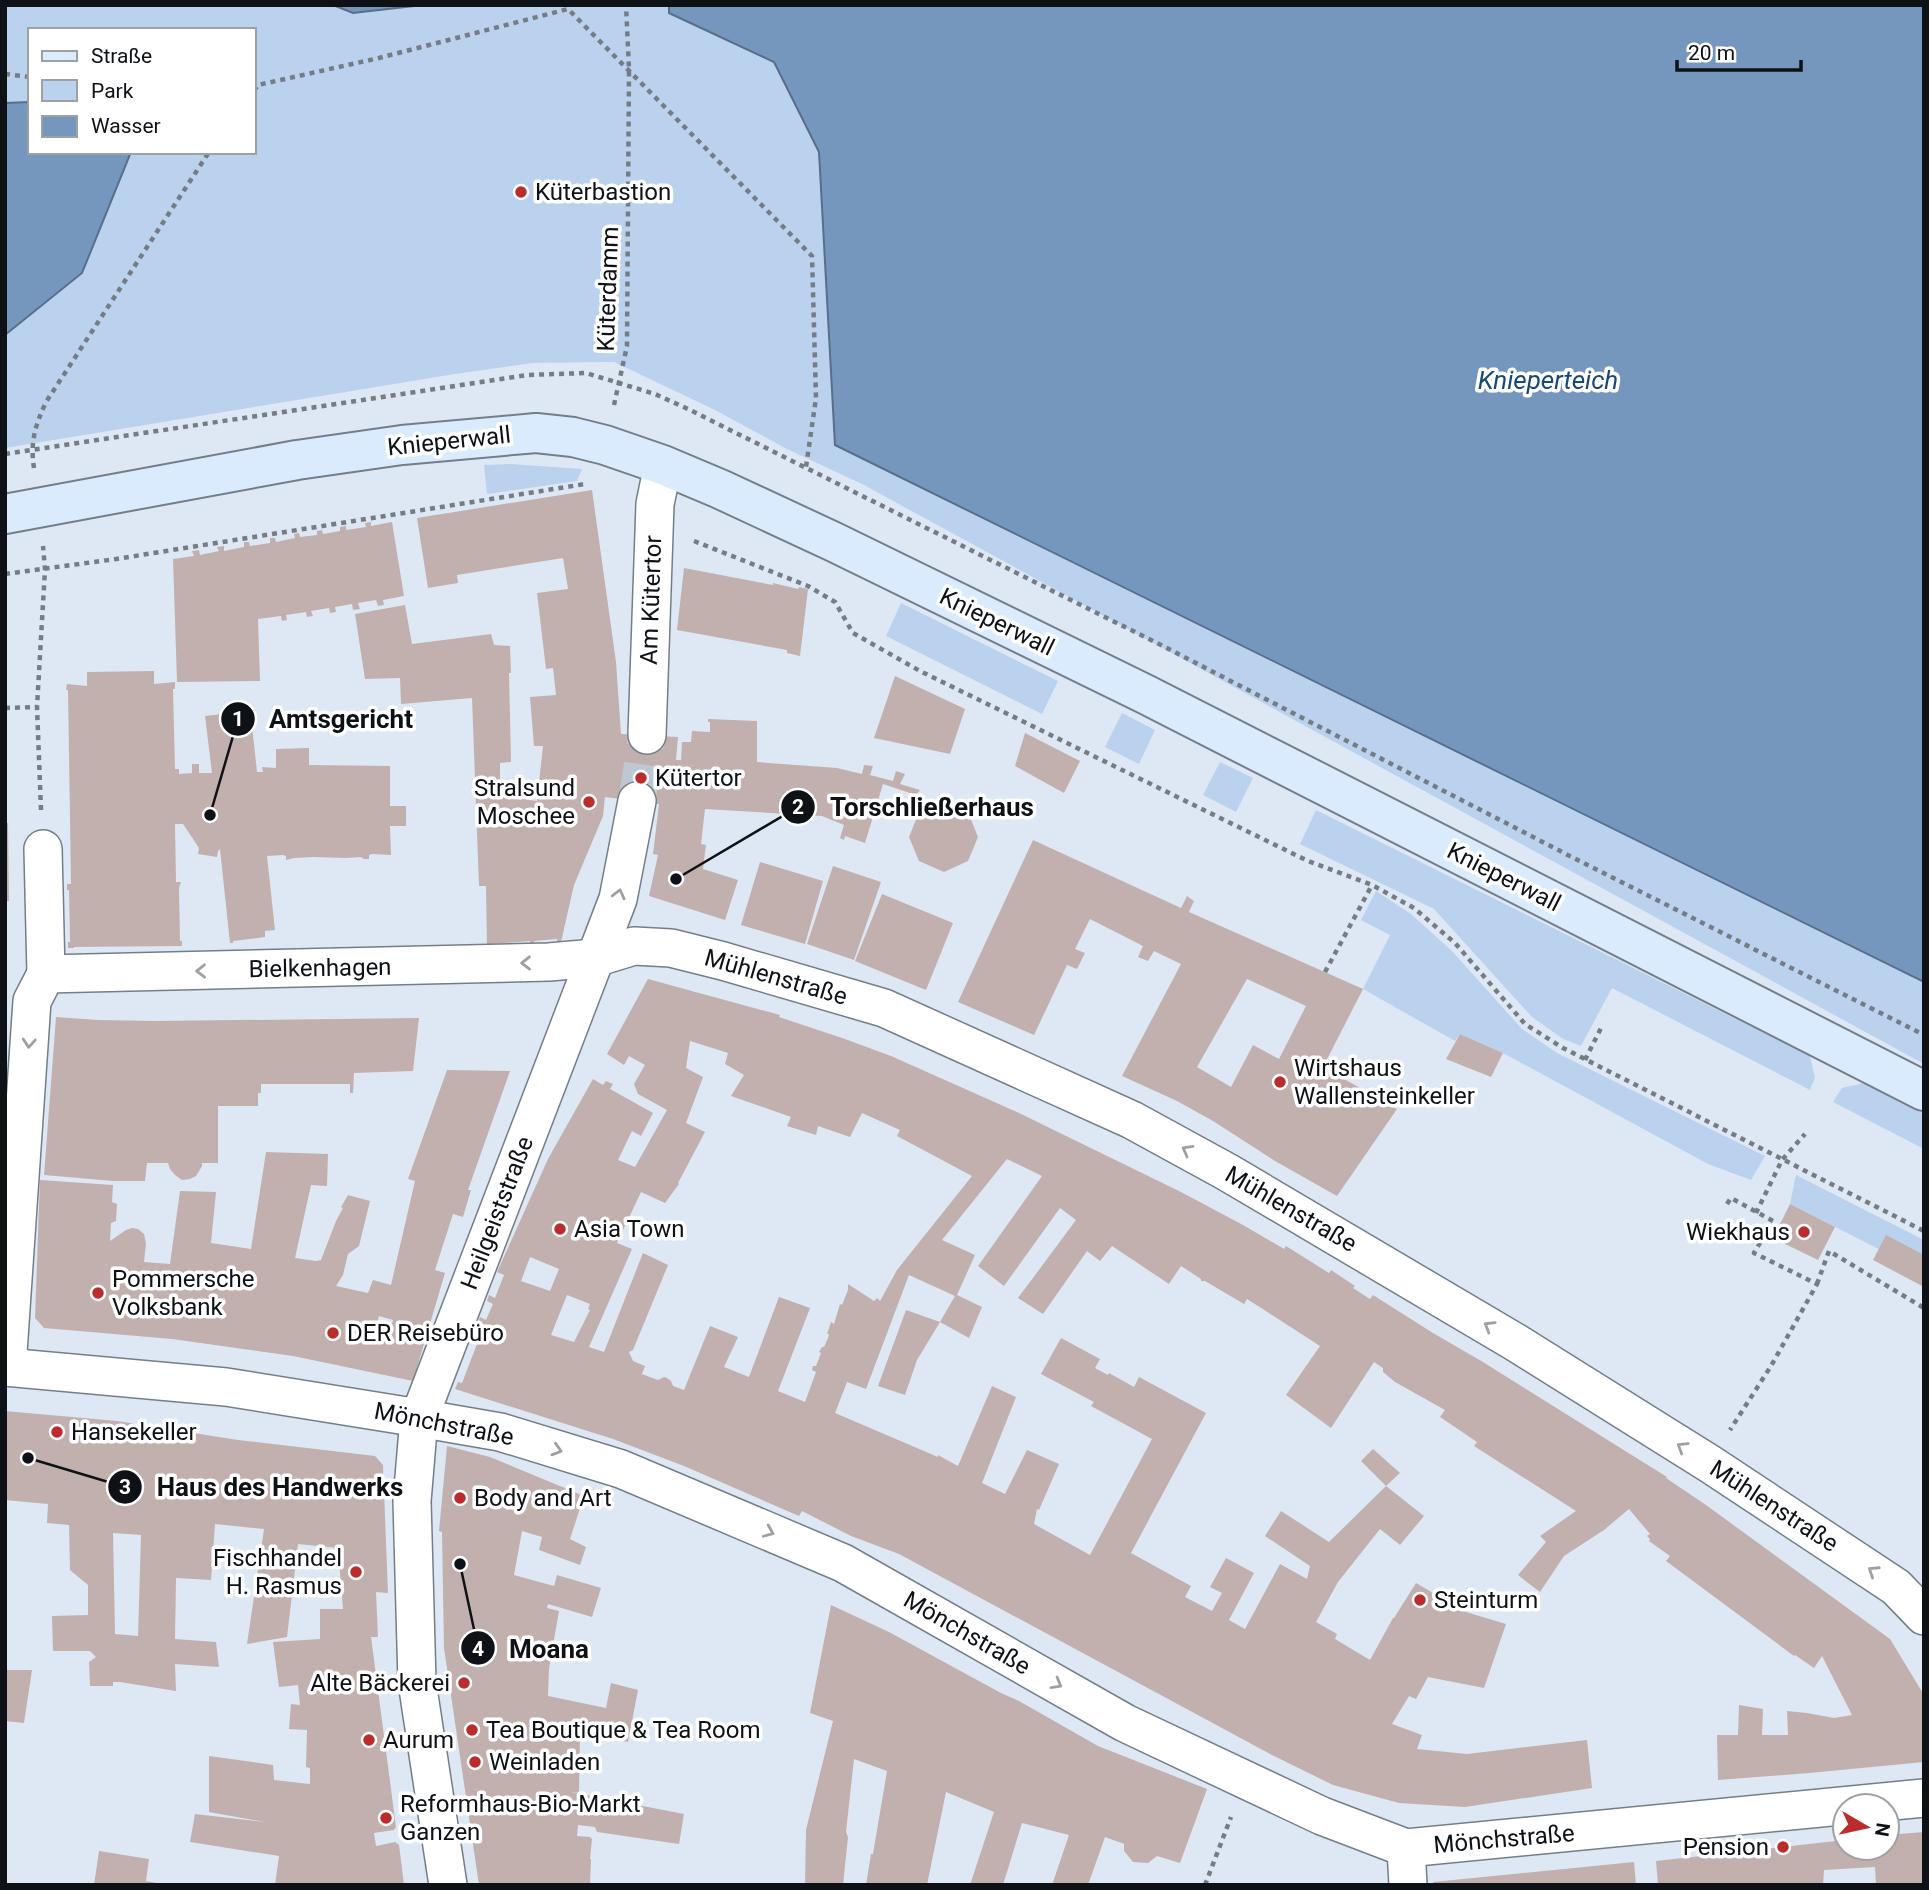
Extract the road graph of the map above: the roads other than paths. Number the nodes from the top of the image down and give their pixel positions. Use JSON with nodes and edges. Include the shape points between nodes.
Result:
{"nodes":[{"id":1,"x":663,"y":465,"type":"junction"},
{"id":2,"x":23,"y":512,"type":"edge"},
{"id":3,"x":647,"y":735,"type":"tunnel mouth"},
{"id":4,"x":637,"y":801,"type":"tunnel mouth"},
{"id":5,"x":43,"y":849,"type":"road end"},
{"id":6,"x":594,"y":958,"type":"junction"},
{"id":7,"x":46,"y":974,"type":"junction"},
{"id":8,"x":1924,"y":1091,"type":"edge"},
{"id":9,"x":6,"y":1367,"type":"edge"},
{"id":10,"x":419,"y":1418,"type":"junction"},
{"id":11,"x":1924,"y":1616,"type":"edge"},
{"id":12,"x":1924,"y":1798,"type":"edge"},
{"id":13,"x":1406,"y":1848,"type":"junction"},
{"id":14,"x":448,"y":1885,"type":"edge"},
{"id":15,"x":1408,"y":1885,"type":"edge"}],
"edges":[{"from":1,"to":2,"type":"street","name":"Knieperwall","via":[[605,445],[536,433],[415,443],[297,460]]},
{"from":1,"to":3,"type":"street","name":"Am Kütertor","via":[[654,504]]},
{"from":1,"to":8,"type":"street","name":"Knieperwall","via":[[834,542],[1145,694]]},
{"from":6,"to":4,"type":"street","name":"Heilgeiststraße","one_way":true,"via":[[618,899]]},
{"from":5,"to":7,"type":"street"},
{"from":6,"to":7,"type":"street","name":"Bielkenhagen","one_way":true},
{"from":6,"to":10,"type":"street","name":"Heilgeiststraße"},
{"from":11,"to":6,"type":"street","name":"Mühlenstraße","one_way":true,"via":[[1896,1587],[1516,1342],[1132,1120],[884,1008],[671,948],[634,946]]},
{"from":7,"to":9,"type":"street","one_way":true,"via":[[32,1002]]},
{"from":9,"to":10,"type":"street","name":"Mönchstraße","via":[[226,1387]]},
{"from":10,"to":13,"type":"street","name":"Mönchstraße","one_way":true,"via":[[500,1432],[621,1469],[843,1563],[1125,1723],[1322,1816]]},
{"from":10,"to":14,"type":"street","name":"Heilgeiststraße","via":[[412,1501],[416,1682]]},
{"from":12,"to":13,"type":"street","name":"Mönchstraße"},
{"from":13,"to":15,"type":"street"}]}
